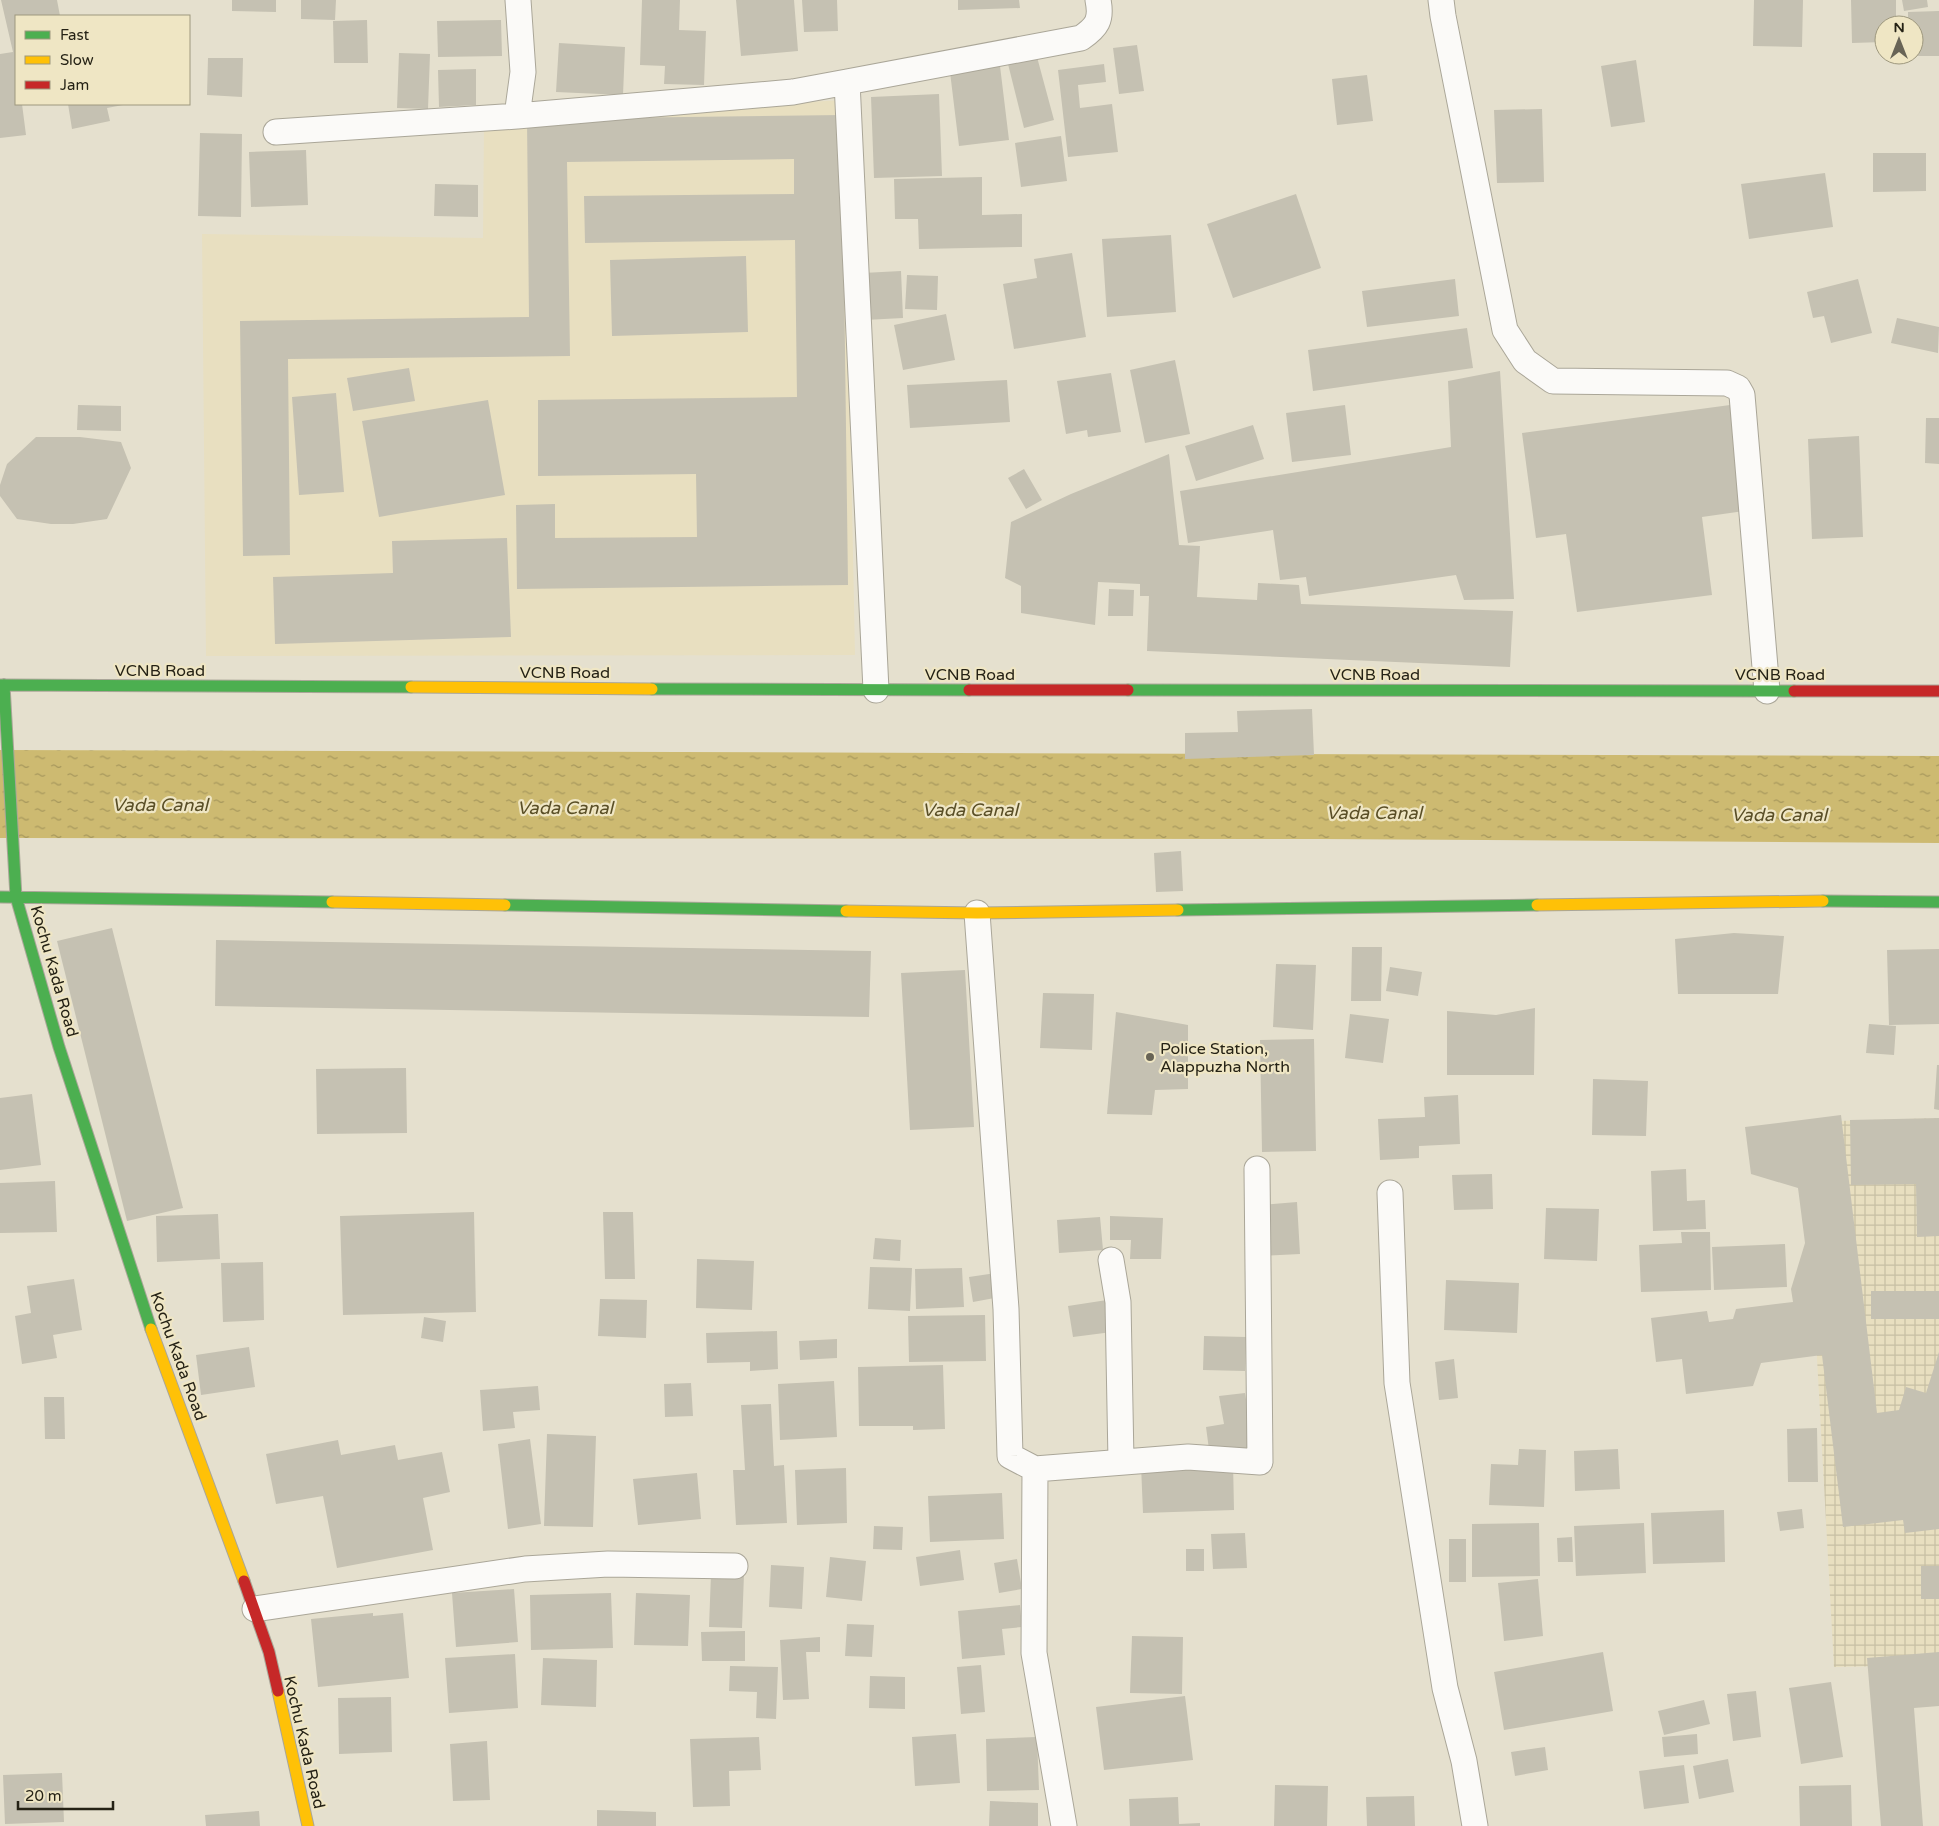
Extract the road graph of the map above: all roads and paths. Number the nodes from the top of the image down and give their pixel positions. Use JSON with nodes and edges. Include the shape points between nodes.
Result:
{"nodes":[{"id":1,"x":518,"y":0,"type":"edge"},
{"id":2,"x":1098,"y":0,"type":"edge"},
{"id":3,"x":1442,"y":0,"type":"edge"},
{"id":4,"x":847,"y":82,"type":"junction"},
{"id":5,"x":517,"y":116,"type":"junction"},
{"id":6,"x":276,"y":132,"type":"dead end"},
{"id":7,"x":2,"y":685,"type":"edge"},
{"id":8,"x":876,"y":690,"type":"junction"},
{"id":9,"x":1767,"y":691,"type":"junction"},
{"id":10,"x":1939,"y":691,"type":"edge"},
{"id":11,"x":0,"y":897,"type":"edge"},
{"id":12,"x":16,"y":897,"type":"junction"},
{"id":13,"x":1939,"y":902,"type":"edge"},
{"id":14,"x":977,"y":913,"type":"junction"},
{"id":15,"x":1257,"y":1169,"type":"dead end"},
{"id":16,"x":1390,"y":1194,"type":"dead end"},
{"id":17,"x":1111,"y":1260,"type":"dead end"},
{"id":18,"x":1121,"y":1461,"type":"junction"},
{"id":19,"x":1035,"y":1469,"type":"junction"},
{"id":20,"x":735,"y":1566,"type":"dead end"},
{"id":21,"x":255,"y":1609,"type":"junction"},
{"id":22,"x":308,"y":1826,"type":"edge"},
{"id":23,"x":1064,"y":1826,"type":"edge"},
{"id":24,"x":1475,"y":1826,"type":"edge"}],
"edges":[{"from":1,"to":5,"type":"street","via":[[523,72]]},
{"from":2,"to":4,"type":"street","via":[[1100,11],[1095,28],[1081,38]]},
{"from":3,"to":9,"type":"street","via":[[1505,330],[1525,361],[1553,381],[1727,383],[1738,388],[1742,396]]},
{"from":4,"to":5,"type":"street","via":[[793,92]]},
{"from":4,"to":8,"type":"street"},
{"from":5,"to":6,"type":"street"},
{"from":7,"to":8,"type":"main road","name":"VCNB Road"},
{"from":7,"to":12,"type":"main road","name":"Kochu Kada Road"},
{"from":8,"to":9,"type":"main road","name":"VCNB Road"},
{"from":9,"to":10,"type":"main road","name":"VCNB Road"},
{"from":11,"to":12,"type":"main road"},
{"from":12,"to":14,"type":"main road"},
{"from":12,"to":21,"type":"main road","name":"Kochu Kada Road","via":[[59,1047],[144,1310]]},
{"from":13,"to":14,"type":"main road","via":[[1792,901]]},
{"from":14,"to":19,"type":"street","via":[[1006,1309],[1010,1456]]},
{"from":15,"to":18,"type":"street","via":[[1260,1462],[1188,1457]]},
{"from":16,"to":24,"type":"street","via":[[1397,1383],[1445,1688],[1464,1761]]},
{"from":17,"to":18,"type":"street","via":[[1118,1302]]},
{"from":18,"to":19,"type":"street"},
{"from":19,"to":23,"type":"street","via":[[1034,1653]]},
{"from":20,"to":21,"type":"street","via":[[608,1564],[525,1569]]},
{"from":21,"to":22,"type":"main road","name":"Kochu Kada Road","via":[[269,1652]]}]}
